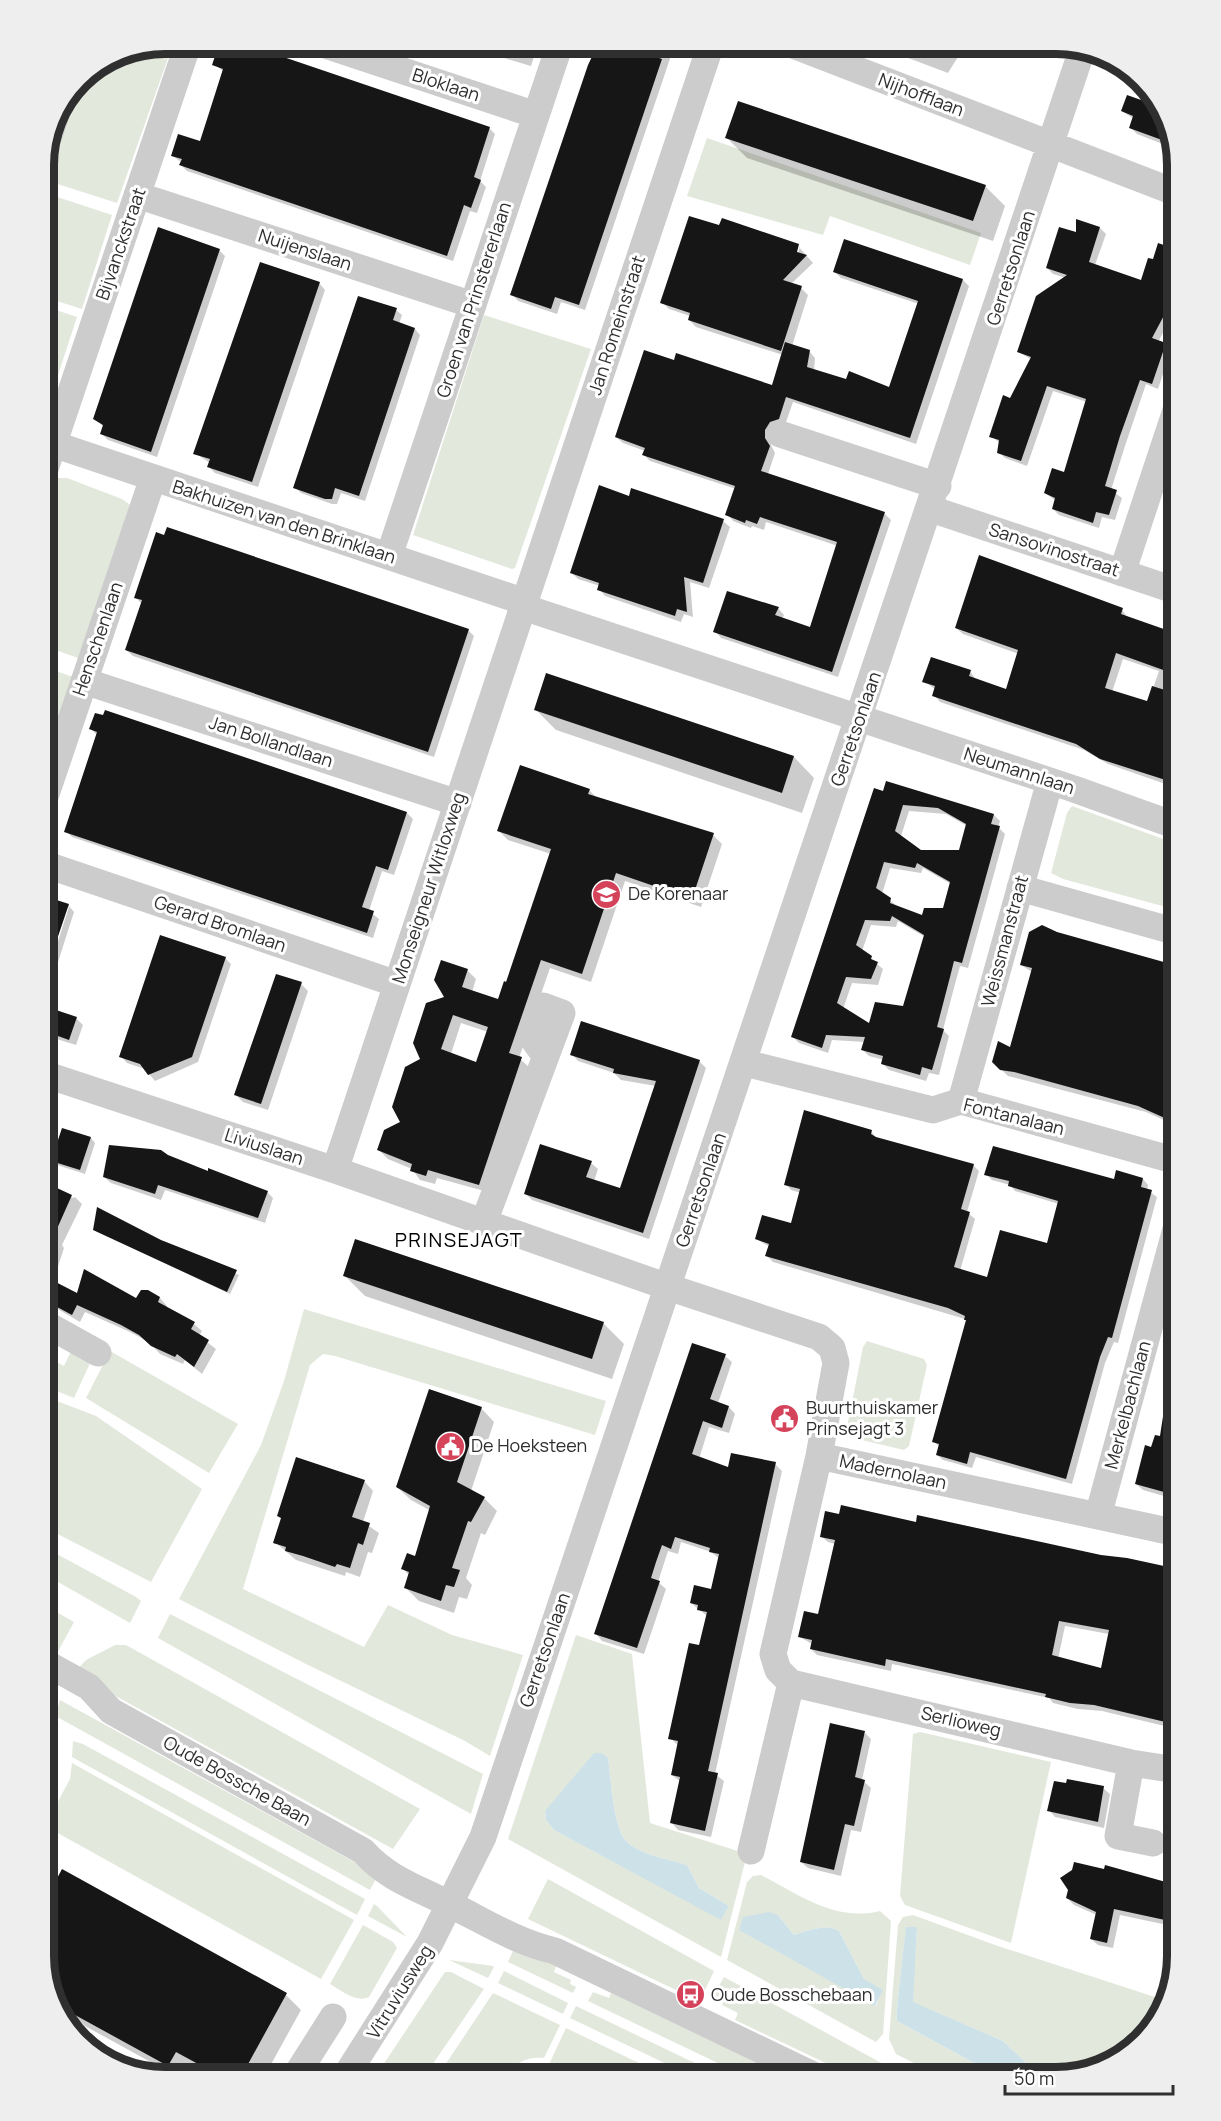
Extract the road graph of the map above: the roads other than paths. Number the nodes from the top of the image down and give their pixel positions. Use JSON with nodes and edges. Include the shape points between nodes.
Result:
{"nodes":[{"id":1,"x":185,"y":54,"type":"edge"},
{"id":2,"x":352,"y":54,"type":"edge"},
{"id":3,"x":557,"y":54,"type":"edge"},
{"id":4,"x":708,"y":54,"type":"edge"},
{"id":5,"x":816,"y":54,"type":"edge"},
{"id":6,"x":1081,"y":57,"type":"edge"},
{"id":7,"x":536,"y":115,"type":"junction"},
{"id":8,"x":1051,"y":146,"type":"junction"},
{"id":9,"x":1167,"y":189,"type":"edge"},
{"id":10,"x":137,"y":195,"type":"junction"},
{"id":11,"x":472,"y":305,"type":"junction"},
{"id":12,"x":54,"y":426,"type":"edge"},
{"id":13,"x":780,"y":434,"type":"dead end"},
{"id":14,"x":1167,"y":440,"type":"edge"},
{"id":15,"x":54,"y":445,"type":"edge"},
{"id":16,"x":153,"y":478,"type":"junction"},
{"id":17,"x":934,"y":498,"type":"junction"},
{"id":18,"x":389,"y":556,"type":"junction"},
{"id":19,"x":1122,"y":573,"type":"junction"},
{"id":20,"x":1167,"y":587,"type":"edge"},
{"id":21,"x":524,"y":604,"type":"junction"},
{"id":22,"x":84,"y":681,"type":"junction"},
{"id":23,"x":859,"y":718,"type":"junction"},
{"id":24,"x":54,"y":770,"type":"edge"},
{"id":25,"x":1050,"y":781,"type":"junction"},
{"id":26,"x":458,"y":803,"type":"junction"},
{"id":27,"x":1167,"y":822,"type":"edge"},
{"id":28,"x":54,"y":867,"type":"edge"},
{"id":29,"x":1020,"y":888,"type":"junction"},
{"id":30,"x":1167,"y":929,"type":"edge"},
{"id":31,"x":397,"y":984,"type":"junction"},
{"id":32,"x":544,"y":1054,"type":"dead end"},
{"id":33,"x":745,"y":1063,"type":"junction"},
{"id":34,"x":54,"y":1084,"type":"edge"},
{"id":35,"x":961,"y":1101,"type":"junction"},
{"id":36,"x":1167,"y":1158,"type":"edge"},
{"id":37,"x":335,"y":1170,"type":"junction"},
{"id":38,"x":484,"y":1222,"type":"junction"},
{"id":39,"x":1167,"y":1265,"type":"edge"},
{"id":40,"x":668,"y":1287,"type":"junction"},
{"id":41,"x":54,"y":1329,"type":"edge"},
{"id":42,"x":98,"y":1353,"type":"dead end"},
{"id":43,"x":819,"y":1456,"type":"junction"},
{"id":44,"x":1098,"y":1516,"type":"junction"},
{"id":45,"x":1167,"y":1531,"type":"edge"},
{"id":46,"x":54,"y":1668,"type":"edge"},
{"id":47,"x":791,"y":1683,"type":"junction"},
{"id":48,"x":54,"y":1689,"type":"edge"},
{"id":49,"x":111,"y":1711,"type":"junction"},
{"id":50,"x":1131,"y":1763,"type":"junction"},
{"id":51,"x":1167,"y":1768,"type":"edge"},
{"id":52,"x":1153,"y":1843,"type":"dead end"},
{"id":53,"x":751,"y":1851,"type":"dead end"},
{"id":54,"x":453,"y":1897,"type":"junction"},
{"id":55,"x":333,"y":2017,"type":"dead end"},
{"id":56,"x":301,"y":2067,"type":"edge"},
{"id":57,"x":351,"y":2067,"type":"edge"},
{"id":58,"x":794,"y":2067,"type":"edge"}],
"edges":[{"from":1,"to":10,"type":"street","name":"Bijvanckstraat"},
{"from":2,"to":7,"type":"street","name":"Bloklaan"},
{"from":3,"to":7,"type":"street","name":"Groen van Prinstererlaan"},
{"from":4,"to":21,"type":"street","name":"Jan Romeinstraat"},
{"from":5,"to":8,"type":"street","name":"Nijhofflaan"},
{"from":6,"to":8,"type":"street","name":"Gerretsonlaan"},
{"from":7,"to":11,"type":"street","name":"Groen van Prinstererlaan"},
{"from":8,"to":9,"type":"street","name":"Nijhofflaan"},
{"from":8,"to":17,"type":"street","name":"Gerretsonlaan"},
{"from":10,"to":11,"type":"street","name":"Nuijenslaan"},
{"from":10,"to":12,"type":"street","name":"Bijvanckstraat"},
{"from":11,"to":18,"type":"street","name":"Groen van Prinstererlaan"},
{"from":13,"to":17,"type":"street"},
{"from":14,"to":19,"type":"street"},
{"from":15,"to":16,"type":"street","name":"Bakhuizen van den Brinklaan"},
{"from":16,"to":18,"type":"street","name":"Bakhuizen van den Brinklaan"},
{"from":16,"to":22,"type":"street","name":"Henschenlaan"},
{"from":17,"to":19,"type":"street","name":"Sansovinostraat"},
{"from":17,"to":23,"type":"street","name":"Gerretsonlaan"},
{"from":18,"to":21,"type":"street","name":"Bakhuizen van den Brinklaan"},
{"from":19,"to":20,"type":"street","name":"Sansovinostraat"},
{"from":21,"to":23,"type":"street","name":"Bakhuizen van den Brinklaan"},
{"from":21,"to":26,"type":"street","name":"Monseigneur Witloxweg"},
{"from":22,"to":24,"type":"street","name":"Henschenlaan"},
{"from":22,"to":26,"type":"street","name":"Jan Bollandlaan"},
{"from":23,"to":25,"type":"street","name":"Neumannlaan"},
{"from":23,"to":33,"type":"street","name":"Gerretsonlaan"},
{"from":25,"to":27,"type":"street","name":"Neumannlaan"},
{"from":25,"to":29,"type":"street","name":"Weissmanstraat"},
{"from":26,"to":31,"type":"street","name":"Monseigneur Witloxweg"},
{"from":28,"to":31,"type":"street","name":"Gerard Bromlaan"},
{"from":29,"to":30,"type":"street"},
{"from":29,"to":35,"type":"street","name":"Weissmanstraat"},
{"from":31,"to":37,"type":"street","name":"Monseigneur Witloxweg"},
{"from":32,"to":38,"type":"street"},
{"from":33,"to":35,"type":"street","name":"Fontanalaan","via":[[933,1110]]},
{"from":33,"to":40,"type":"street","name":"Gerretsonlaan"},
{"from":34,"to":37,"type":"street","name":"Liviuslaan"},
{"from":35,"to":36,"type":"street","name":"Fontanalaan"},
{"from":37,"to":38,"type":"street","name":"Liviuslaan"},
{"from":38,"to":40,"type":"street","name":"Liviuslaan"},
{"from":39,"to":44,"type":"street","name":"Merkelbachlaan"},
{"from":40,"to":43,"type":"street","name":"Madernolaan","via":[[819,1337],[832,1348],[836,1363]]},
{"from":40,"to":54,"type":"street","name":"Gerretsonlaan","via":[[483,1837]]},
{"from":41,"to":42,"type":"street"},
{"from":43,"to":44,"type":"street","name":"Madernolaan"},
{"from":43,"to":47,"type":"street","via":[[773,1654],[778,1670]]},
{"from":44,"to":45,"type":"street","name":"Madernolaan"},
{"from":46,"to":49,"type":"street","name":"Oude Bossche Baan","via":[[88,1687]]},
{"from":47,"to":50,"type":"street","name":"Serlioweg"},
{"from":47,"to":53,"type":"street"},
{"from":48,"to":49,"type":"street","name":"Oude Bossche Baan","via":[[82,1704]]},
{"from":49,"to":54,"type":"street","name":"Oude Bossche Baan","via":[[363,1851],[386,1855]]},
{"from":50,"to":51,"type":"street","name":"Serlioweg"},
{"from":50,"to":52,"type":"street","via":[[1118,1836]]},
{"from":54,"to":57,"type":"street","name":"Vitruviusweg","via":[[430,1943]]},
{"from":54,"to":58,"type":"street","name":"Oude Bossche Baan","via":[[530,1928],[555,1952]]},
{"from":55,"to":56,"type":"street"}]}
